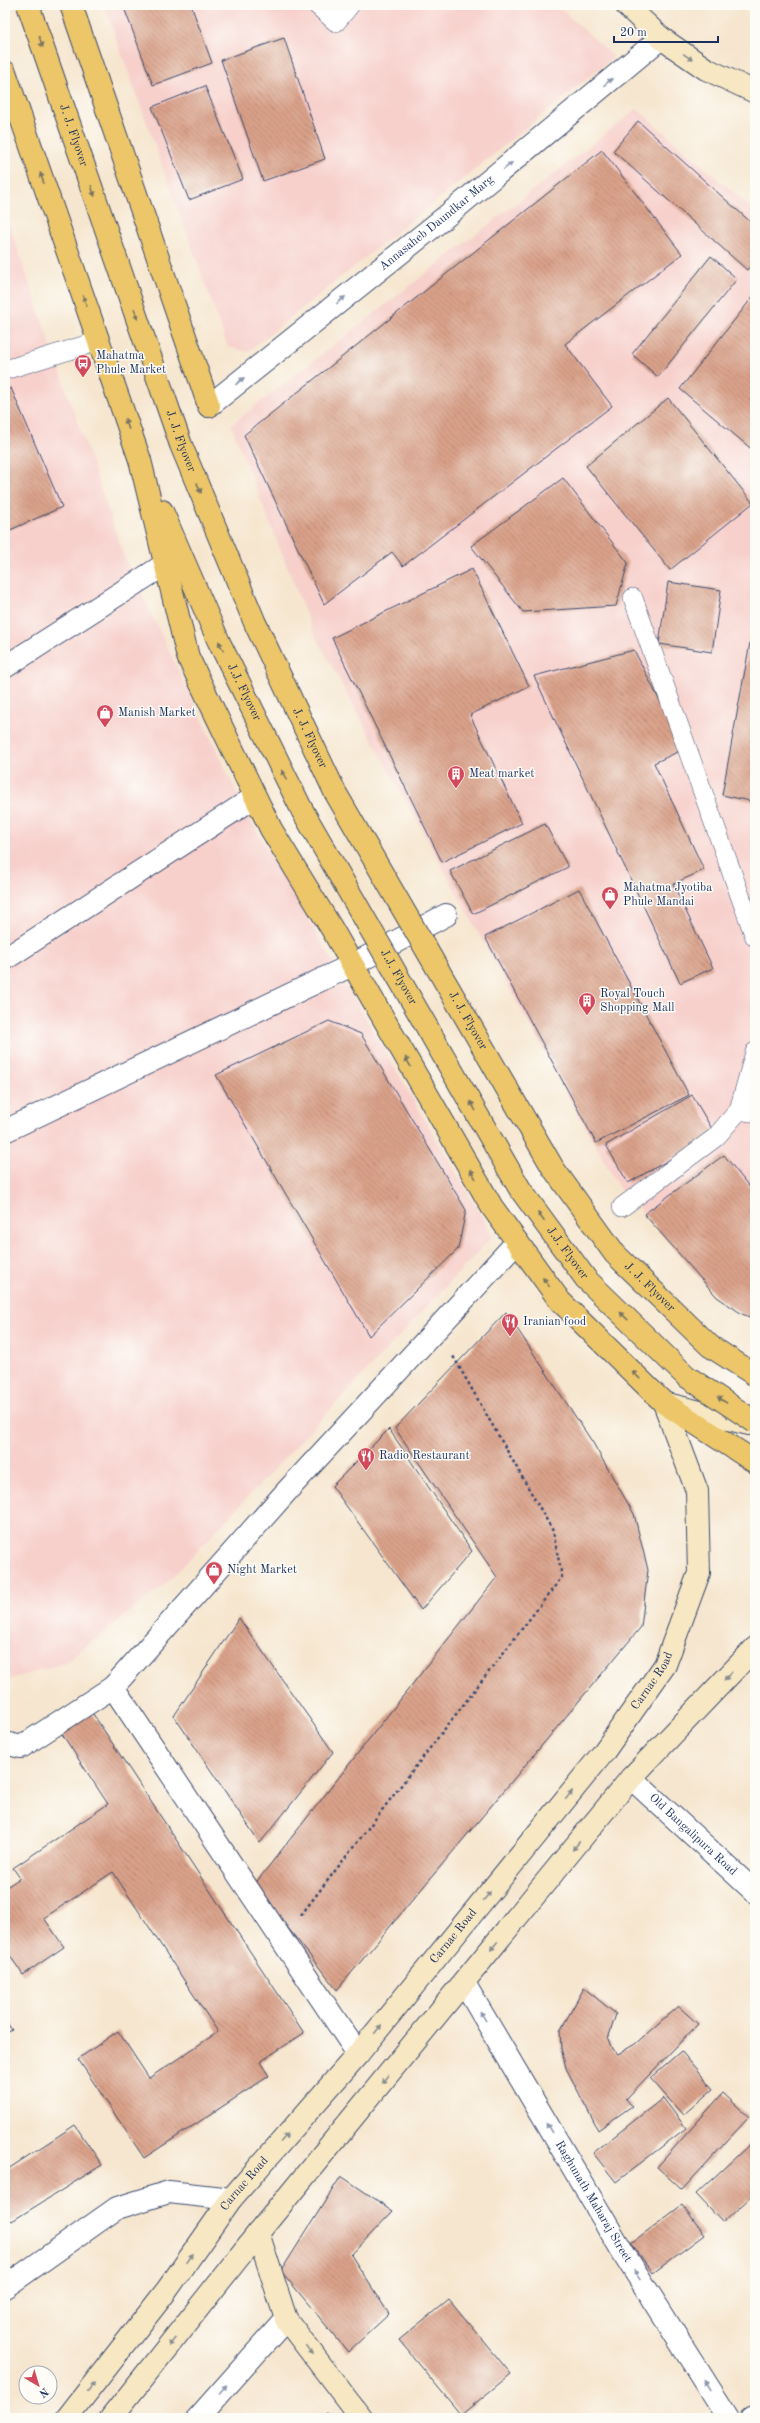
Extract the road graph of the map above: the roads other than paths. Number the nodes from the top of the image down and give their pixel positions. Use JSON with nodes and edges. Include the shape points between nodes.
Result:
{"nodes":[{"id":1,"x":28,"y":5,"type":"edge"},
{"id":2,"x":71,"y":5,"type":"edge"},
{"id":3,"x":317,"y":5,"type":"edge"},
{"id":4,"x":350,"y":5,"type":"edge"},
{"id":5,"x":626,"y":5,"type":"edge"},
{"id":6,"x":661,"y":38,"type":"junction"},
{"id":7,"x":5,"y":72,"type":"edge"},
{"id":8,"x":755,"y":92,"type":"edge"},
{"id":9,"x":99,"y":341,"type":"junction"},
{"id":10,"x":5,"y":370,"type":"edge"},
{"id":11,"x":209,"y":406,"type":"joint"},
{"id":12,"x":140,"y":460,"type":"junction"},
{"id":13,"x":164,"y":565,"type":"junction"},
{"id":14,"x":633,"y":598,"type":"dead end"},
{"id":15,"x":5,"y":667,"type":"edge"},
{"id":16,"x":255,"y":797,"type":"junction"},
{"id":17,"x":446,"y":915,"type":"dead end"},
{"id":18,"x":755,"y":937,"type":"edge"},
{"id":19,"x":5,"y":958,"type":"edge"},
{"id":20,"x":352,"y":965,"type":"junction"},
{"id":21,"x":755,"y":1052,"type":"edge"},
{"id":22,"x":747,"y":1112,"type":"edge"},
{"id":23,"x":5,"y":1132,"type":"edge"},
{"id":24,"x":622,"y":1207,"type":"dead end"},
{"id":25,"x":517,"y":1242,"type":"junction"},
{"id":26,"x":755,"y":1376,"type":"edge"},
{"id":27,"x":664,"y":1403,"type":"junction"},
{"id":28,"x":755,"y":1422,"type":"edge"},
{"id":29,"x":755,"y":1462,"type":"edge"},
{"id":30,"x":755,"y":1648,"type":"edge"},
{"id":31,"x":113,"y":1687,"type":"junction"},
{"id":32,"x":5,"y":1743,"type":"edge"},
{"id":33,"x":631,"y":1778,"type":"junction"},
{"id":34,"x":755,"y":1892,"type":"edge"},
{"id":35,"x":464,"y":1983,"type":"junction"},
{"id":36,"x":358,"y":2054,"type":"junction"},
{"id":37,"x":231,"y":2199,"type":"junction"},
{"id":38,"x":258,"y":2233,"type":"junction"},
{"id":39,"x":5,"y":2288,"type":"edge"},
{"id":40,"x":286,"y":2318,"type":"junction"},
{"id":41,"x":755,"y":2416,"type":"edge"},
{"id":42,"x":67,"y":2418,"type":"edge"},
{"id":43,"x":111,"y":2418,"type":"edge"},
{"id":44,"x":198,"y":2418,"type":"edge"},
{"id":45,"x":361,"y":2418,"type":"edge"},
{"id":46,"x":728,"y":2418,"type":"edge"},
{"id":47,"x":751,"y":2418,"type":"edge"}],
"edges":[{"from":1,"to":26,"type":"main road","name":"J. J. Flyover","one_way":true,"bridge":true,"via":[[182,445],[255,623],[335,792],[553,1168],[615,1254],[710,1346]]},
{"from":2,"to":11,"type":"main road"},
{"from":3,"to":4,"type":"lane","via":[[336,22]]},
{"from":5,"to":6,"type":"main road"},
{"from":6,"to":8,"type":"main road","one_way":true,"via":[[706,69]]},
{"from":11,"to":6,"type":"street","name":"Annasaheb Daundkar Marg","one_way":true,"via":[[444,218]]},
{"from":9,"to":7,"type":"main road","one_way":true},
{"from":9,"to":10,"type":"lane"},
{"from":12,"to":9,"type":"main road","one_way":true},
{"from":12,"to":13,"type":"main road"},
{"from":28,"to":12,"type":"main road","name":"J.J. Flyover","one_way":true,"bridge":true,"via":[[686,1376],[586,1279],[520,1189],[302,810],[219,642]]},
{"from":13,"to":15,"type":"street"},
{"from":13,"to":16,"type":"main road","via":[[188,657]]},
{"from":14,"to":18,"type":"lane"},
{"from":16,"to":19,"type":"street"},
{"from":16,"to":20,"type":"main road","via":[[271,829]]},
{"from":17,"to":20,"type":"street"},
{"from":20,"to":23,"type":"street"},
{"from":25,"to":20,"type":"main road","one_way":true,"via":[[492,1207]]},
{"from":21,"to":22,"type":"lane"},
{"from":22,"to":24,"type":"lane"},
{"from":27,"to":25,"type":"main road","one_way":true,"via":[[560,1301]]},
{"from":25,"to":31,"type":"street","via":[[286,1492]]},
{"from":27,"to":28,"type":"main road","via":[[749,1424]]},
{"from":27,"to":29,"type":"main road"},
{"from":36,"to":27,"type":"main road","name":"Carnac Road","one_way":true,"via":[[603,1753],[665,1665],[699,1573],[697,1491]]},
{"from":30,"to":33,"type":"main road","one_way":true},
{"from":31,"to":32,"type":"street","via":[[21,1747]]},
{"from":31,"to":36,"type":"street"},
{"from":33,"to":34,"type":"street","name":"Old Bangalipura Road"},
{"from":33,"to":35,"type":"main road","one_way":true},
{"from":35,"to":38,"type":"main road","one_way":true},
{"from":46,"to":35,"type":"street","name":"Raghunath Maharaj Street","one_way":true,"via":[[624,2254]]},
{"from":37,"to":36,"type":"main road","name":"Carnac Road","one_way":true},
{"from":37,"to":39,"type":"street","via":[[169,2192],[116,2208]]},
{"from":42,"to":37,"type":"main road","name":"Carnac Road","one_way":true,"via":[[167,2290]]},
{"from":38,"to":40,"type":"main road"},
{"from":38,"to":43,"type":"main road","one_way":true},
{"from":44,"to":40,"type":"street","one_way":true},
{"from":40,"to":45,"type":"main road","one_way":true},
{"from":41,"to":47,"type":"street"}]}
